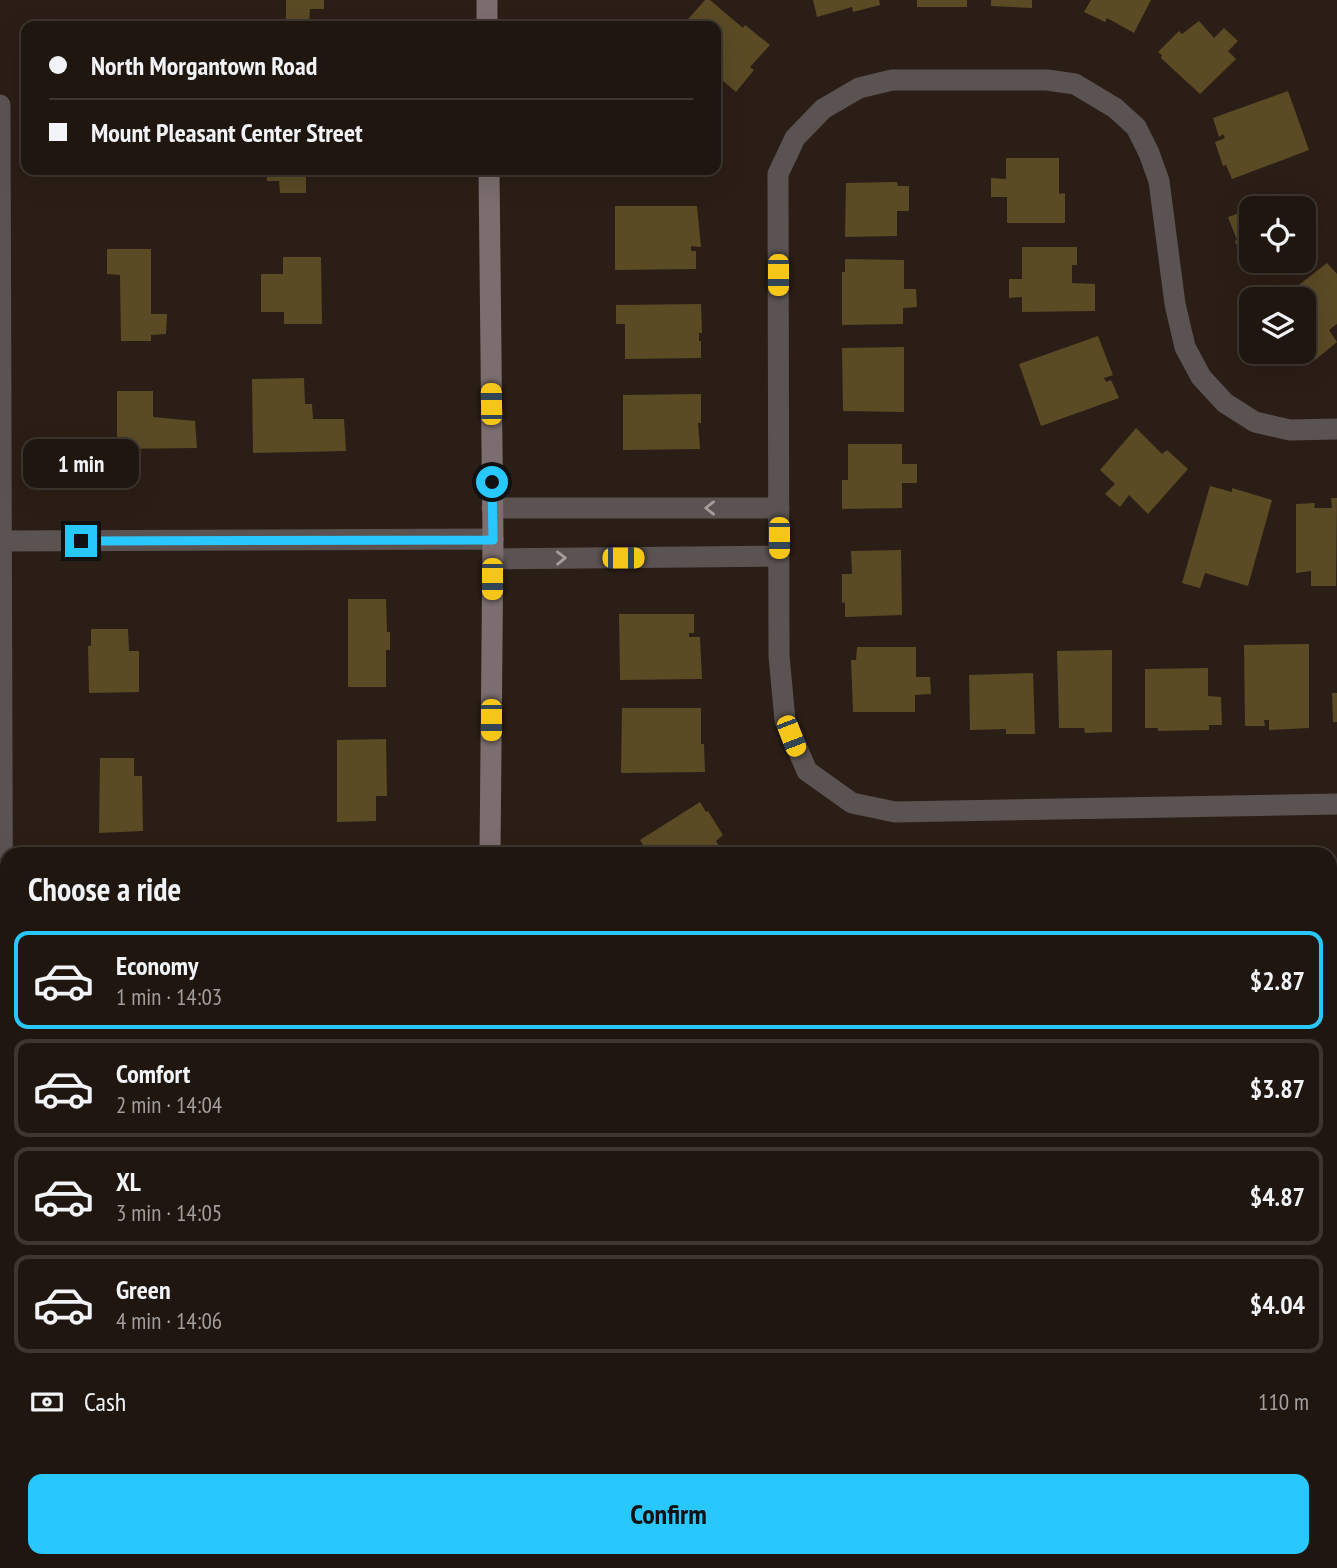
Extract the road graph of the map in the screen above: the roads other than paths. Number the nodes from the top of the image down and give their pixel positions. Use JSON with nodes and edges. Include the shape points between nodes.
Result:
{"nodes":[{"id":1,"x":487,"y":0,"type":"edge"},
{"id":2,"x":487,"y":21,"type":"edge"},
{"id":3,"x":0,"y":105,"type":"edge"},
{"id":4,"x":489,"y":175,"type":"edge"},
{"id":5,"x":1337,"y":429,"type":"edge"},
{"id":6,"x":492,"y":508,"type":"junction"},
{"id":7,"x":779,"y":508,"type":"junction"},
{"id":8,"x":1,"y":541,"type":"edge"},
{"id":9,"x":493,"y":549,"type":"junction"},
{"id":10,"x":779,"y":556,"type":"junction"},
{"id":11,"x":1337,"y":804,"type":"edge"},
{"id":12,"x":3,"y":847,"type":"edge"},
{"id":13,"x":490,"y":847,"type":"edge"}],
"edges":[{"from":1,"to":2,"type":"main road"},
{"from":3,"to":8,"type":"street"},
{"from":4,"to":6,"type":"main road"},
{"from":5,"to":7,"type":"street","via":[[1290,430],[1255,422],[1225,403],[1201,377],[1185,347],[1175,304],[1159,181],[1136,127],[1115,108],[1075,84],[1047,80],[892,80],[859,88],[823,109],[795,138],[778,174]]},
{"from":7,"to":6,"type":"street","one_way":true},
{"from":6,"to":9,"type":"main road"},
{"from":7,"to":10,"type":"street"},
{"from":8,"to":9,"type":"street"},
{"from":8,"to":12,"type":"street"},
{"from":9,"to":10,"type":"street","one_way":true},
{"from":9,"to":13,"type":"main road"},
{"from":10,"to":11,"type":"street","via":[[779,656],[785,720],[807,771],[852,803],[895,812]]}]}
